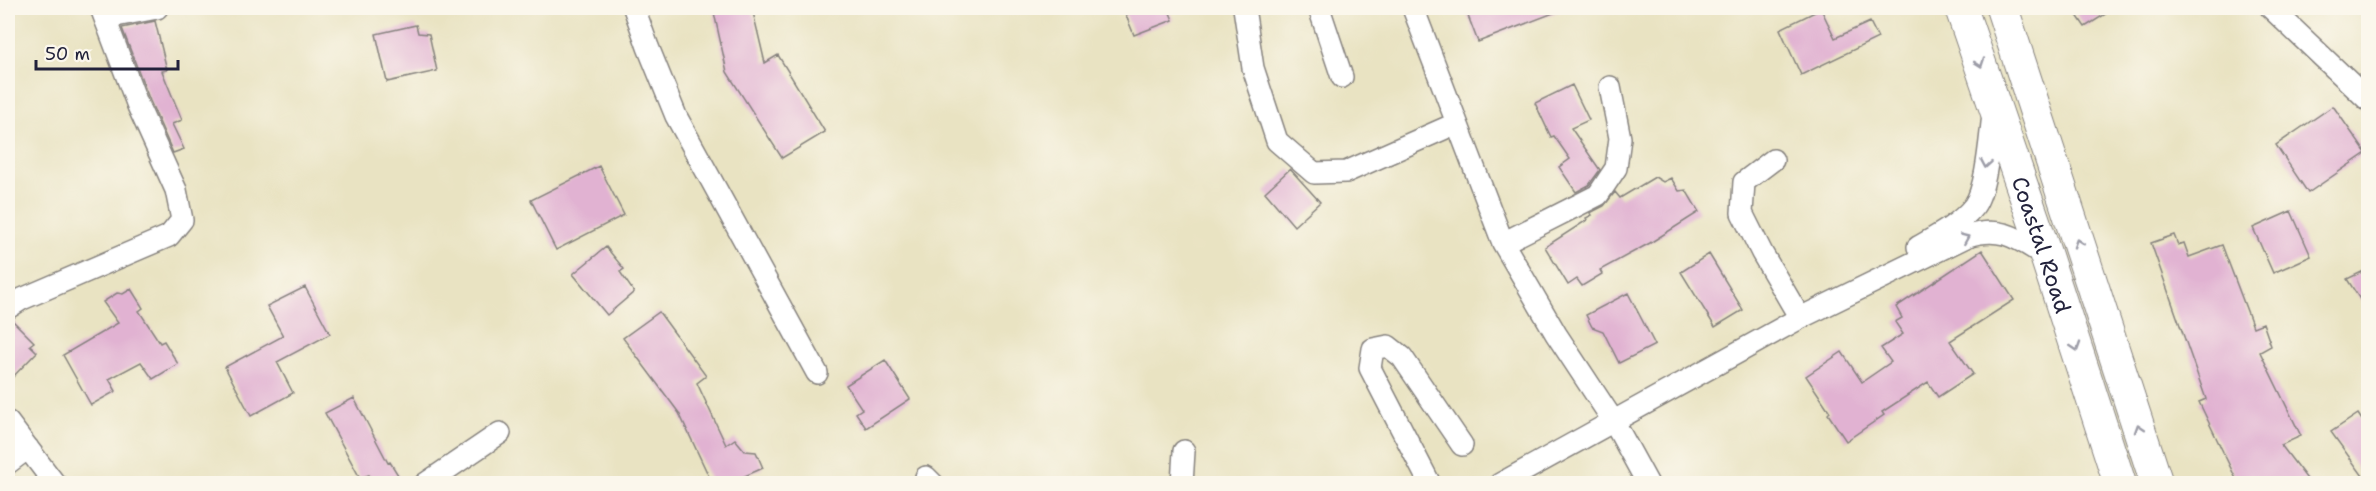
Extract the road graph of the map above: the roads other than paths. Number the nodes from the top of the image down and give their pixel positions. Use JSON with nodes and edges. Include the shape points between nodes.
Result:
{"nodes":[{"id":1,"x":157,"y":8,"type":"edge"},
{"id":2,"x":634,"y":8,"type":"edge"},
{"id":3,"x":1244,"y":8,"type":"edge"},
{"id":4,"x":1319,"y":8,"type":"edge"},
{"id":5,"x":1413,"y":8,"type":"edge"},
{"id":6,"x":1961,"y":8,"type":"edge"},
{"id":7,"x":2002,"y":8,"type":"edge"},
{"id":8,"x":2271,"y":8,"type":"edge"},
{"id":9,"x":103,"y":13,"type":"edge"},
{"id":10,"x":1342,"y":77,"type":"dead end"},
{"id":11,"x":1610,"y":87,"type":"dead end"},
{"id":12,"x":2368,"y":100,"type":"edge"},
{"id":13,"x":1994,"y":106,"type":"junction"},
{"id":14,"x":1457,"y":123,"type":"junction"},
{"id":15,"x":1773,"y":160,"type":"dead end"},
{"id":16,"x":1503,"y":243,"type":"junction"},
{"id":17,"x":2046,"y":256,"type":"junction"},
{"id":18,"x":1855,"y":289,"type":"junction"},
{"id":19,"x":8,"y":308,"type":"edge"},
{"id":20,"x":1800,"y":318,"type":"junction"},
{"id":21,"x":817,"y":373,"type":"dead end"},
{"id":22,"x":8,"y":422,"type":"edge"},
{"id":23,"x":1614,"y":422,"type":"junction"},
{"id":24,"x":500,"y":433,"type":"dead end"},
{"id":25,"x":1462,"y":445,"type":"dead end"},
{"id":26,"x":28,"y":448,"type":"junction"},
{"id":27,"x":1184,"y":451,"type":"dead end"},
{"id":28,"x":8,"y":463,"type":"edge"},
{"id":29,"x":55,"y":483,"type":"edge"},
{"id":30,"x":424,"y":483,"type":"edge"},
{"id":31,"x":1182,"y":483,"type":"edge"},
{"id":32,"x":1430,"y":483,"type":"edge"},
{"id":33,"x":1500,"y":483,"type":"edge"},
{"id":34,"x":1648,"y":483,"type":"edge"},
{"id":35,"x":2120,"y":483,"type":"edge"},
{"id":36,"x":2157,"y":483,"type":"edge"}],
"edges":[{"from":1,"to":9,"type":"street"},
{"from":2,"to":21,"type":"street","via":[[676,116]]},
{"from":3,"to":14,"type":"street","via":[[1253,68],[1276,141],[1314,173],[1346,172]]},
{"from":4,"to":10,"type":"street"},
{"from":5,"to":14,"type":"street"},
{"from":6,"to":13,"type":"highway","name":"Coastal Road","one_way":true},
{"from":36,"to":7,"type":"highway","name":"Coastal Road","one_way":true},
{"from":8,"to":12,"type":"street"},
{"from":9,"to":19,"type":"street","via":[[138,106],[176,190],[182,220],[169,236]]},
{"from":11,"to":16,"type":"street","via":[[1620,138],[1616,168],[1598,195]]},
{"from":13,"to":17,"type":"highway","name":"Coastal Road"},
{"from":13,"to":18,"type":"street","one_way":true,"via":[[1982,190],[1976,204],[1939,235],[1883,267]]},
{"from":14,"to":16,"type":"street"},
{"from":15,"to":20,"type":"street","via":[[1744,182],[1742,213]]},
{"from":16,"to":23,"type":"street"},
{"from":18,"to":17,"type":"street","one_way":true,"via":[[1968,236],[1988,231],[2008,234]]},
{"from":17,"to":35,"type":"highway","name":"Coastal Road","one_way":true},
{"from":18,"to":20,"type":"street"},
{"from":20,"to":23,"type":"street"},
{"from":22,"to":26,"type":"street"},
{"from":23,"to":33,"type":"street"},
{"from":23,"to":34,"type":"street"},
{"from":24,"to":30,"type":"street"},
{"from":25,"to":32,"type":"street","via":[[1402,357],[1388,346],[1372,349],[1370,368]]},
{"from":26,"to":28,"type":"street"},
{"from":26,"to":29,"type":"street"},
{"from":27,"to":31,"type":"street"}]}
